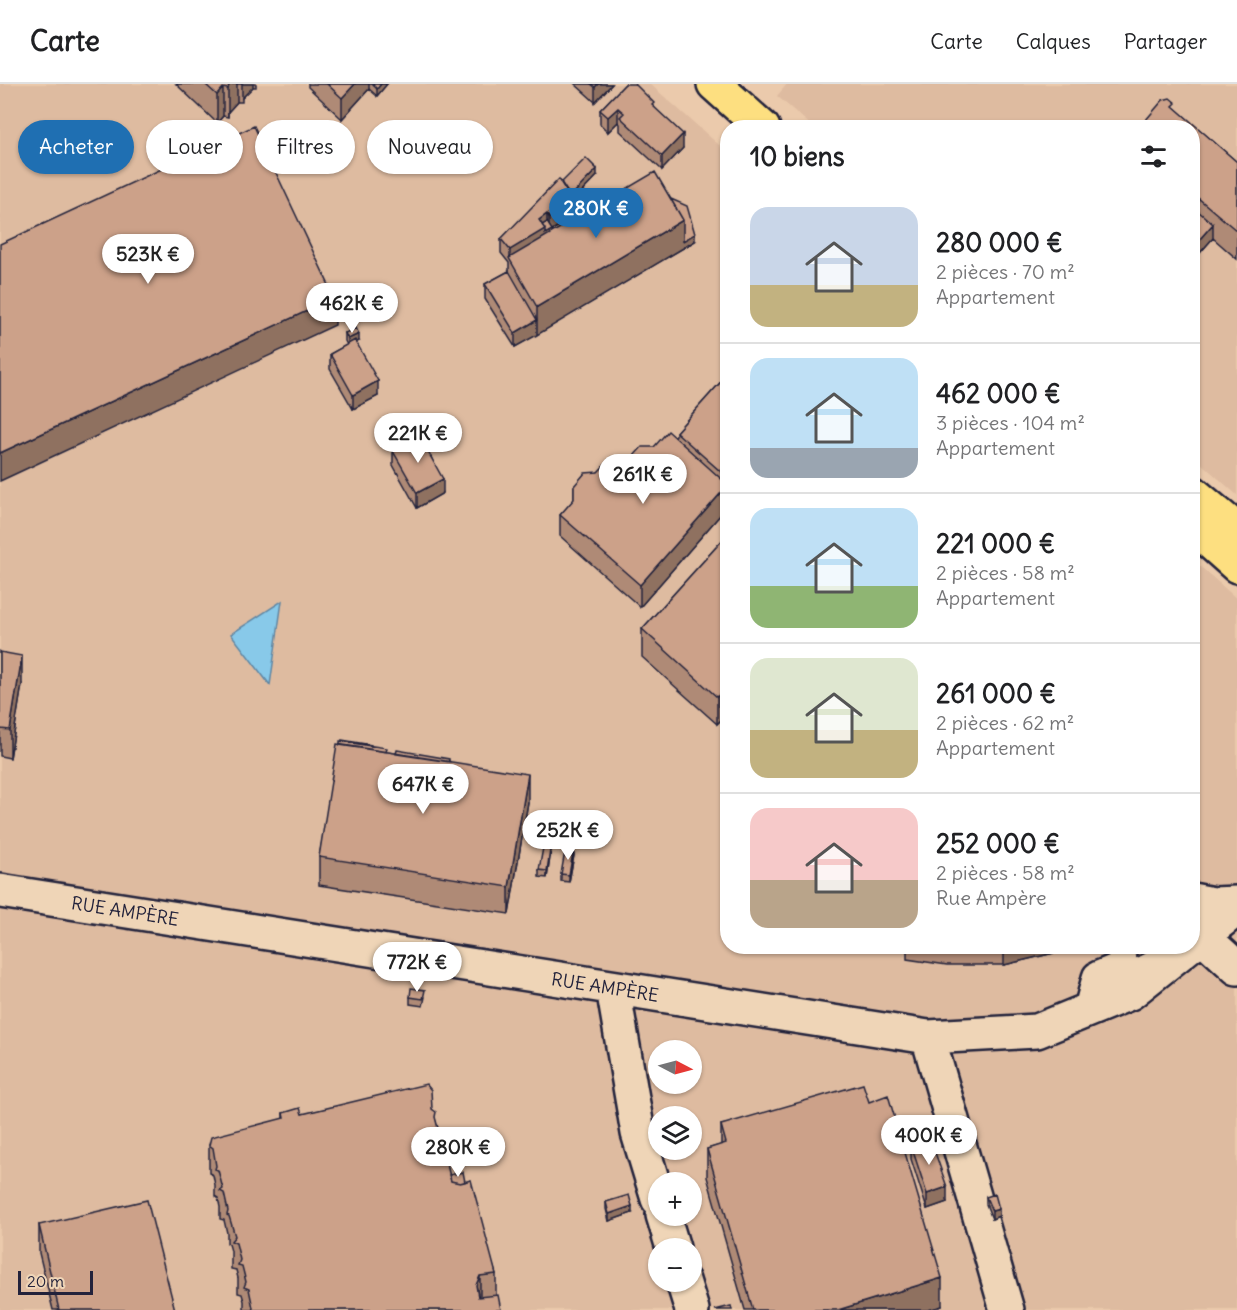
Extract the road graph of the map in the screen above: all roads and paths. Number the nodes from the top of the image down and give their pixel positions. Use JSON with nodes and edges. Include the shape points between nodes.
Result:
{"nodes":[{"id":1,"x":714,"y":84,"type":"edge"},
{"id":2,"x":754,"y":120,"type":"edge"},
{"id":3,"x":1200,"y":499,"type":"edge"},
{"id":4,"x":1237,"y":530,"type":"edge"},
{"id":5,"x":1200,"y":533,"type":"edge"},
{"id":6,"x":1237,"y":566,"type":"edge"},
{"id":7,"x":0,"y":891,"type":"edge"},
{"id":8,"x":1200,"y":902,"type":"edge"},
{"id":9,"x":1237,"y":904,"type":"edge"},
{"id":10,"x":1200,"y":937,"type":"edge"},
{"id":11,"x":1200,"y":948,"type":"edge"},
{"id":12,"x":1149,"y":954,"type":"edge"},
{"id":13,"x":1179,"y":954,"type":"edge"},
{"id":14,"x":1237,"y":968,"type":"edge"},
{"id":15,"x":613,"y":988,"type":"junction"},
{"id":16,"x":1091,"y":1009,"type":"junction"},
{"id":17,"x":928,"y":1037,"type":"junction"},
{"id":18,"x":650,"y":1172,"type":"edge"},
{"id":19,"x":686,"y":1292,"type":"edge"},
{"id":20,"x":692,"y":1310,"type":"edge"},
{"id":21,"x":1007,"y":1310,"type":"edge"}],
"edges":[{"from":1,"to":2,"type":"main road"},
{"from":3,"to":4,"type":"main road"},
{"from":5,"to":6,"type":"main road"},
{"from":7,"to":15,"type":"street","name":"RUE AMPÈRE"},
{"from":8,"to":9,"type":"street"},
{"from":9,"to":10,"type":"street","name":"RUE AMPÈRE"},
{"from":11,"to":14,"type":"street"},
{"from":12,"to":16,"type":"street","via":[[1099,978]]},
{"from":13,"to":16,"type":"street","name":"RUE AMPÈRE","via":[[1130,993]]},
{"from":15,"to":17,"type":"street","name":"RUE AMPÈRE"},
{"from":15,"to":18,"type":"street","via":[[638,1133]]},
{"from":16,"to":17,"type":"street","name":"RUE AMPÈRE","via":[[1037,1031]]},
{"from":17,"to":21,"type":"street"},
{"from":19,"to":20,"type":"street"}]}
